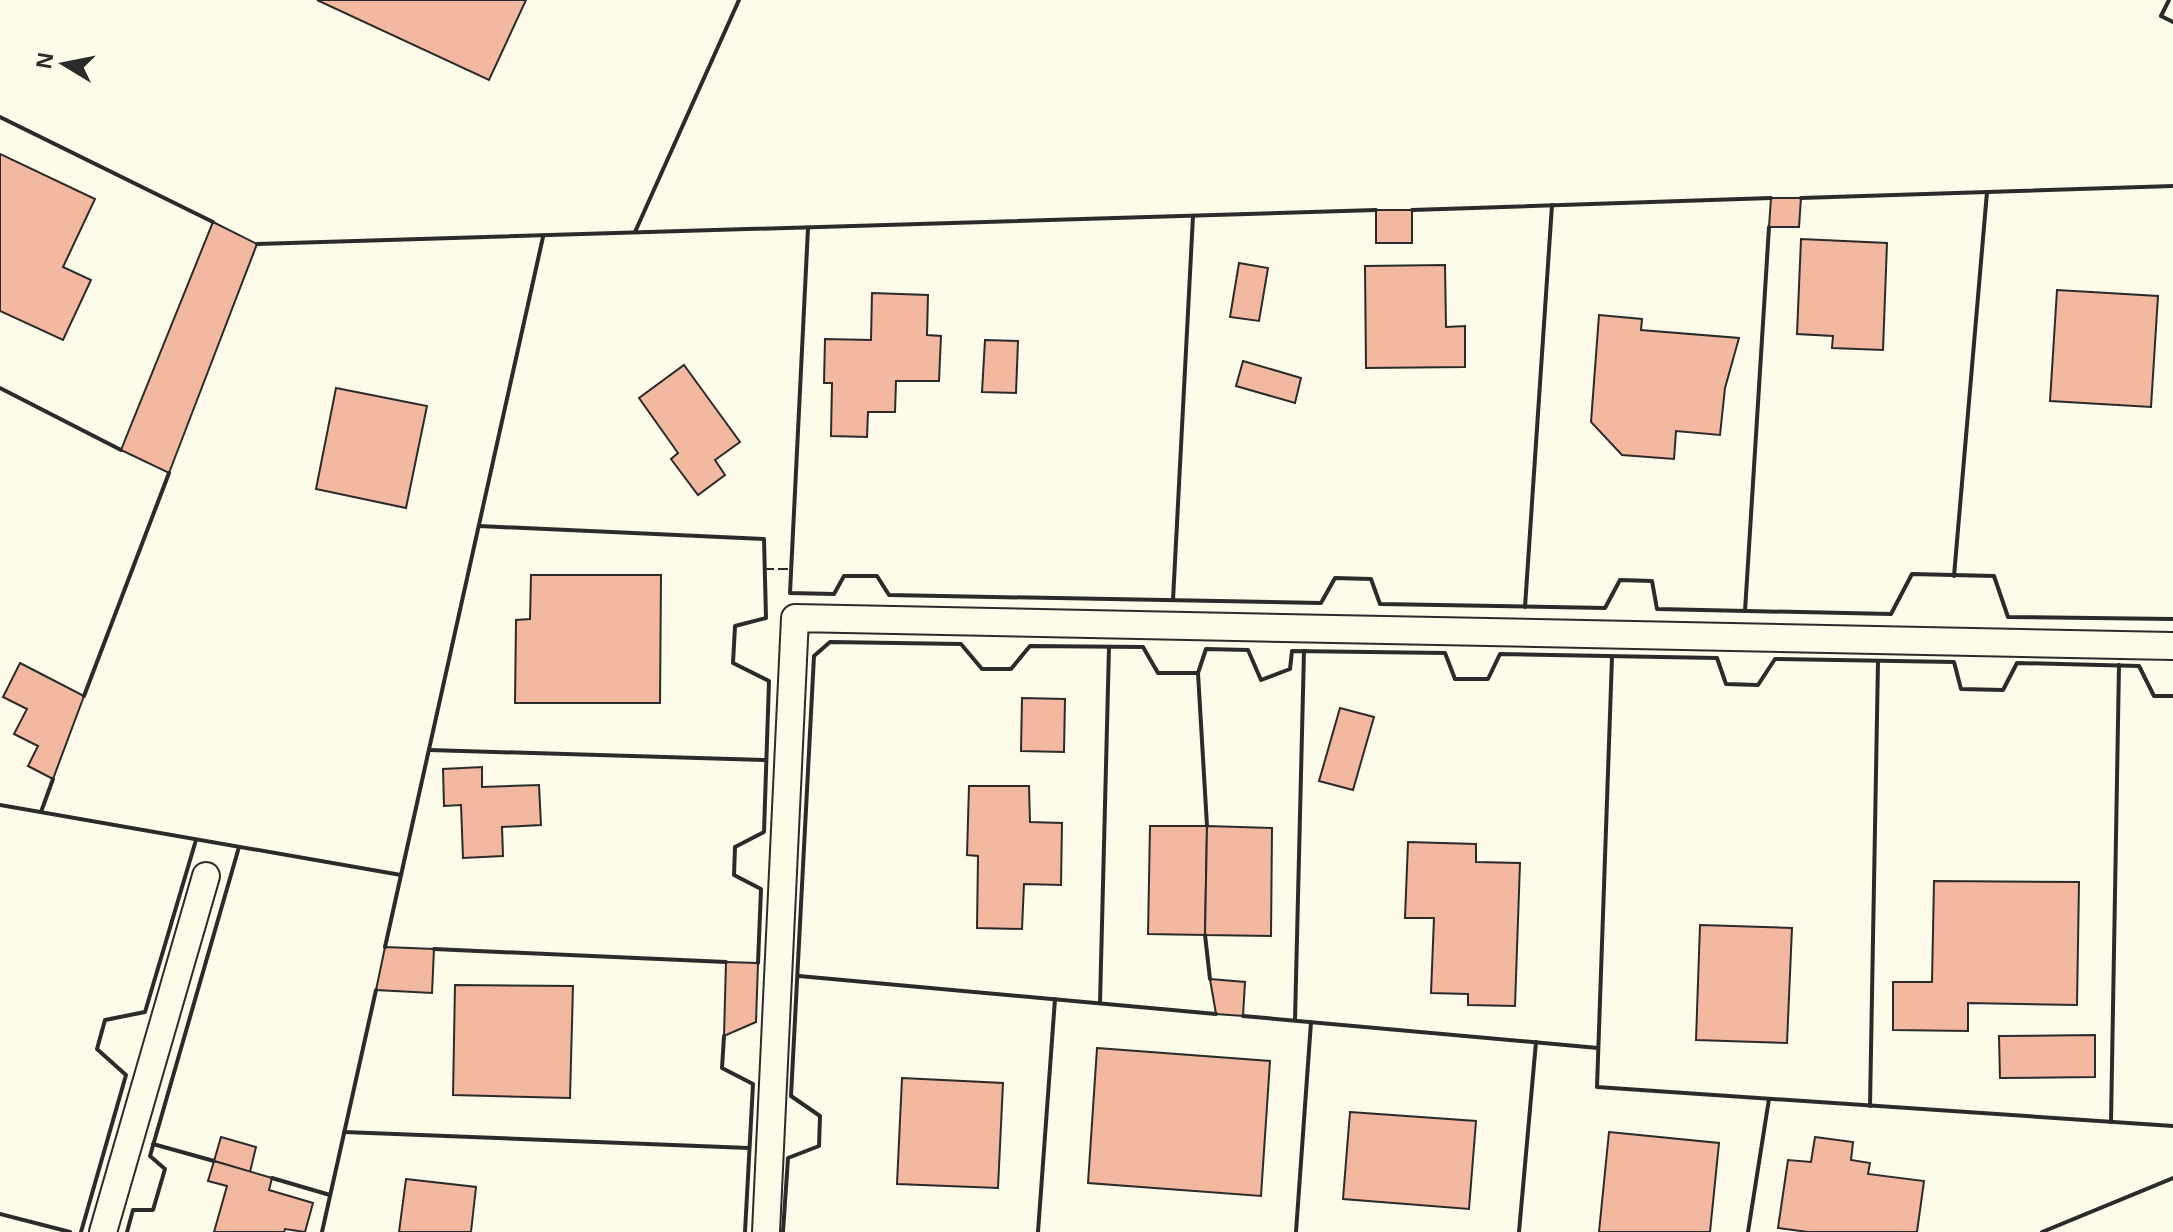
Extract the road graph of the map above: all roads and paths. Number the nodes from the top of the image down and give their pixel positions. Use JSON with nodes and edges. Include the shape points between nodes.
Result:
{"nodes":[{"id":1,"x":2172,"y":646,"type":"edge"},
{"id":2,"x":206,"y":876,"type":"dead end"},
{"id":3,"x":103,"y":1232,"type":"edge"},
{"id":4,"x":766,"y":1232,"type":"edge"}],
"edges":[{"from":1,"to":4,"type":"lane","via":[[795,618]]},
{"from":2,"to":3,"type":"lane"}]}
